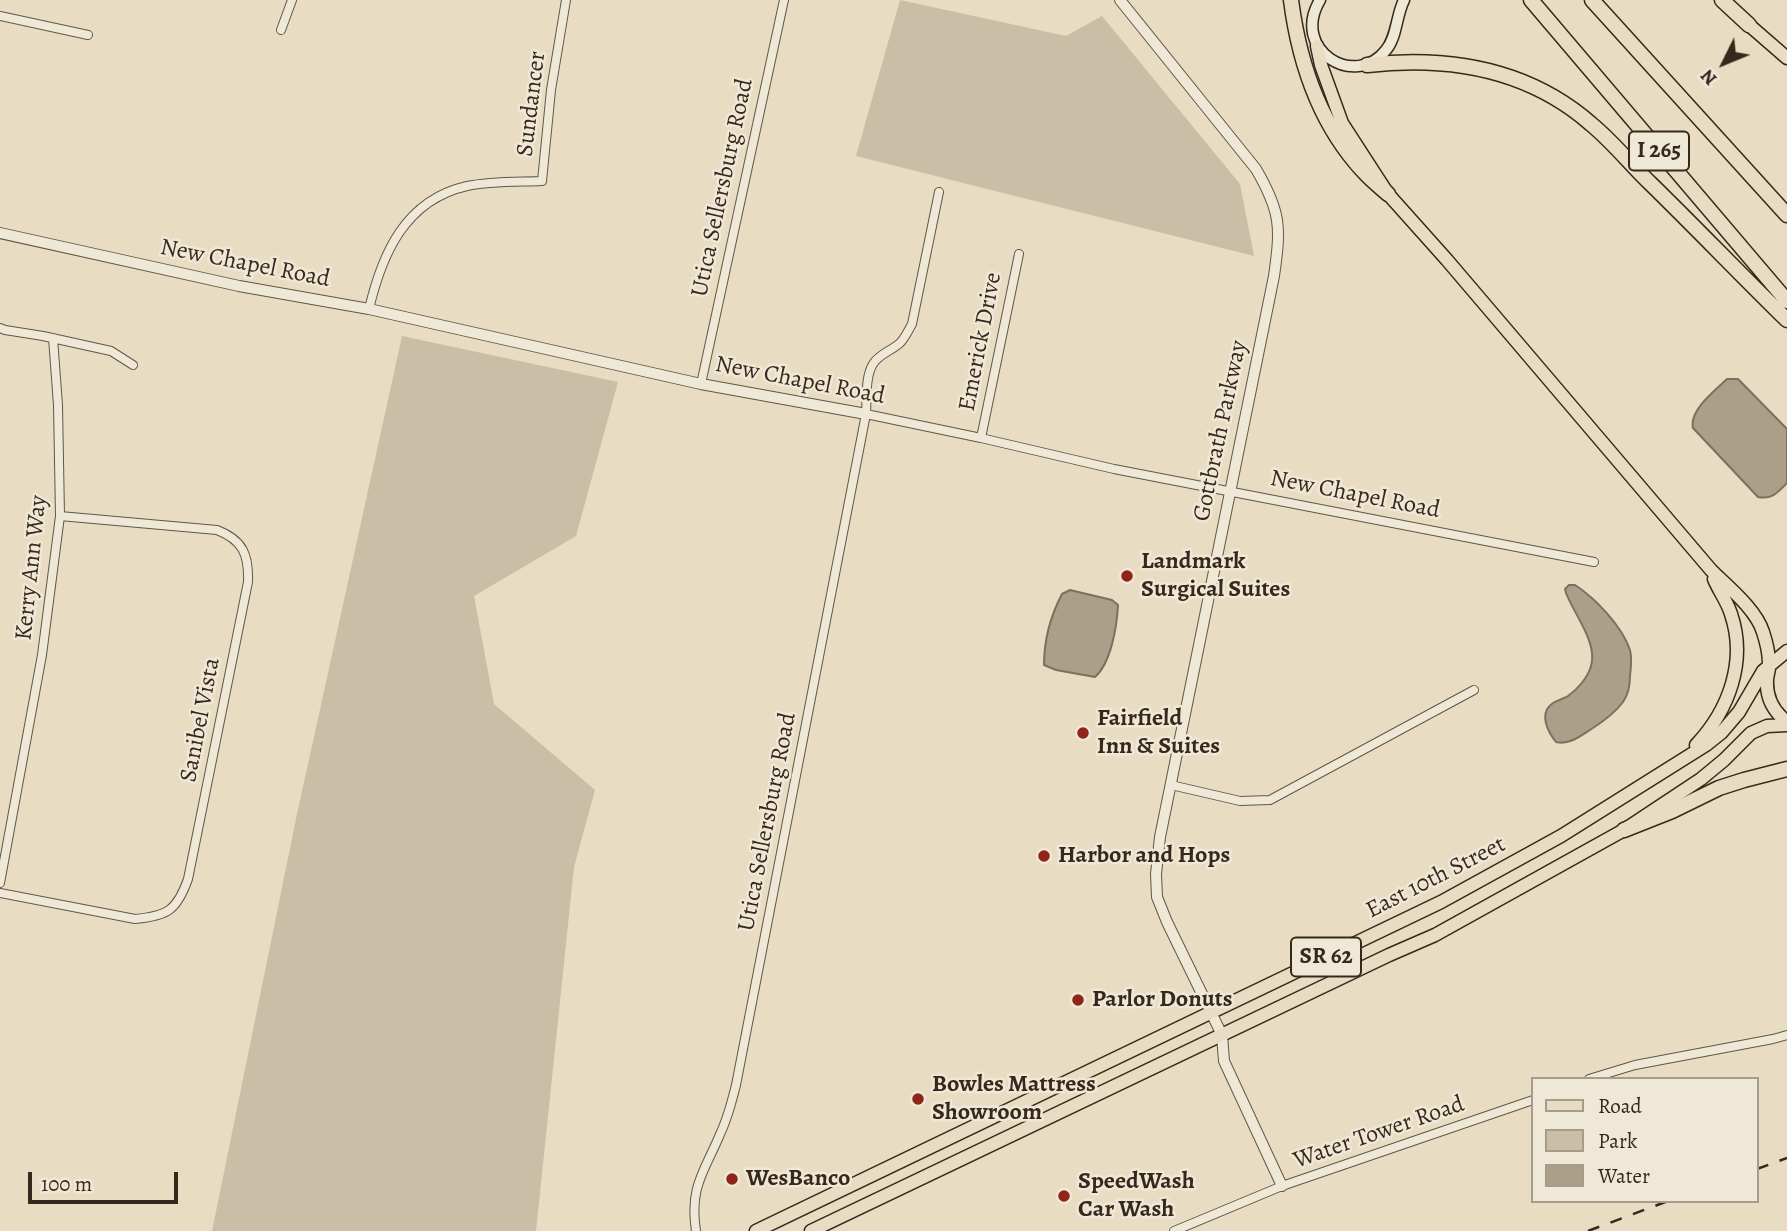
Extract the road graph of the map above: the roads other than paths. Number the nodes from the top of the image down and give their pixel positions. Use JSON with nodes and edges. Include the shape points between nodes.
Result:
{"nodes":[{"id":1,"x":292,"y":0,"type":"edge"},
{"id":2,"x":566,"y":0,"type":"edge"},
{"id":3,"x":784,"y":0,"type":"edge"},
{"id":4,"x":1120,"y":0,"type":"edge"},
{"id":5,"x":1292,"y":0,"type":"edge"},
{"id":6,"x":1320,"y":0,"type":"edge"},
{"id":7,"x":1404,"y":0,"type":"edge"},
{"id":8,"x":1531,"y":0,"type":"edge"},
{"id":9,"x":1592,"y":0,"type":"edge"},
{"id":10,"x":1722,"y":0,"type":"edge"},
{"id":11,"x":1731,"y":0,"type":"edge"},
{"id":12,"x":0,"y":16,"type":"edge"},
{"id":13,"x":1749,"y":25,"type":"junction"},
{"id":14,"x":281,"y":30,"type":"dead end"},
{"id":15,"x":88,"y":34,"type":"dead end"},
{"id":16,"x":1317,"y":46,"type":"junction"},
{"id":17,"x":1787,"y":58,"type":"edge"},
{"id":18,"x":1367,"y":65,"type":"junction"},
{"id":19,"x":939,"y":192,"type":"dead end"},
{"id":20,"x":1388,"y":194,"type":"junction"},
{"id":21,"x":1787,"y":215,"type":"edge"},
{"id":22,"x":0,"y":233,"type":"edge"},
{"id":23,"x":1019,"y":254,"type":"dead end"},
{"id":24,"x":1787,"y":302,"type":"edge"},
{"id":25,"x":369,"y":309,"type":"junction"},
{"id":26,"x":1787,"y":320,"type":"edge"},
{"id":27,"x":0,"y":328,"type":"edge"},
{"id":28,"x":52,"y":338,"type":"junction"},
{"id":29,"x":133,"y":365,"type":"dead end"},
{"id":30,"x":701,"y":384,"type":"junction"},
{"id":31,"x":866,"y":414,"type":"junction"},
{"id":32,"x":981,"y":438,"type":"junction"},
{"id":33,"x":1229,"y":493,"type":"junction"},
{"id":34,"x":61,"y":516,"type":"junction"},
{"id":35,"x":1594,"y":562,"type":"dead end"},
{"id":36,"x":1711,"y":570,"type":"junction"},
{"id":37,"x":1787,"y":651,"type":"edge"},
{"id":38,"x":1770,"y":665,"type":"junction"},
{"id":39,"x":1474,"y":690,"type":"dead end"},
{"id":40,"x":1787,"y":723,"type":"edge"},
{"id":41,"x":1679,"y":763,"type":"junction"},
{"id":42,"x":1787,"y":769,"type":"edge"},
{"id":43,"x":1171,"y":785,"type":"junction"},
{"id":44,"x":1624,"y":830,"type":"junction"},
{"id":45,"x":0,"y":883,"type":"edge"},
{"id":46,"x":0,"y":893,"type":"edge"},
{"id":47,"x":1210,"y":1013,"type":"junction"},
{"id":48,"x":1222,"y":1035,"type":"junction"},
{"id":49,"x":1787,"y":1035,"type":"edge"},
{"id":50,"x":1596,"y":1077,"type":"edge"},
{"id":51,"x":1532,"y":1100,"type":"edge"},
{"id":52,"x":1282,"y":1186,"type":"junction"},
{"id":53,"x":696,"y":1231,"type":"edge"},
{"id":54,"x":756,"y":1231,"type":"edge"},
{"id":55,"x":811,"y":1231,"type":"edge"},
{"id":56,"x":1174,"y":1231,"type":"edge"}],
"edges":[{"from":1,"to":14,"type":"street"},
{"from":2,"to":25,"type":"street","name":"Sundancer","via":[[542,181],[466,187],[419,210],[387,252]]},
{"from":3,"to":30,"type":"street","name":"Utica Sellersburg Road"},
{"from":4,"to":33,"type":"street","name":"Gottbrath Parkway","via":[[1256,169],[1279,222],[1275,276]]},
{"from":5,"to":20,"type":"highway","via":[[1303,60],[1325,116],[1364,172]]},
{"from":6,"to":16,"type":"main road","via":[[1311,21]]},
{"from":7,"to":18,"type":"main road","via":[[1388,48]]},
{"from":8,"to":24,"type":"highway","number":"I 265"},
{"from":9,"to":21,"type":"highway","number":"I 265"},
{"from":10,"to":13,"type":"highway"},
{"from":11,"to":13,"type":"main road"},
{"from":12,"to":15,"type":"street"},
{"from":13,"to":17,"type":"main road"},
{"from":16,"to":18,"type":"main road","via":[[1338,63]]},
{"from":16,"to":20,"type":"main road","via":[[1342,123]]},
{"from":18,"to":26,"type":"highway","via":[[1425,61],[1471,66],[1547,94],[1591,123]]},
{"from":19,"to":31,"type":"street","name":"Utica Sellersburg Road","via":[[912,324],[900,343],[872,365]]},
{"from":20,"to":36,"type":"main road"},
{"from":22,"to":25,"type":"street","name":"New Chapel Road","via":[[239,286]]},
{"from":23,"to":32,"type":"street","name":"Emerick Drive"},
{"from":25,"to":30,"type":"street","name":"New Chapel Road"},
{"from":27,"to":28,"type":"street"},
{"from":28,"to":29,"type":"street","via":[[111,351]]},
{"from":28,"to":34,"type":"street","name":"Kerry Ann Way"},
{"from":30,"to":31,"type":"street","name":"New Chapel Road"},
{"from":31,"to":32,"type":"street","name":"New Chapel Road"},
{"from":31,"to":53,"type":"street","name":"Utica Sellersburg Road","via":[[736,1085],[722,1131],[700,1177],[694,1206]]},
{"from":32,"to":33,"type":"street","name":"New Chapel Road"},
{"from":33,"to":35,"type":"street","name":"New Chapel Road"},
{"from":33,"to":43,"type":"street","name":"Gottbrath Parkway"},
{"from":34,"to":45,"type":"street","name":"Kerry Ann Way","via":[[43,655]]},
{"from":34,"to":46,"type":"street","name":"Sanibel Vista","via":[[217,530],[239,543],[246,554],[248,582],[188,879],[177,904],[154,917],[135,919]]},
{"from":36,"to":38,"type":"main road","via":[[1760,624]]},
{"from":36,"to":41,"type":"main road","via":[[1735,628],[1734,675],[1720,715]]},
{"from":37,"to":38,"type":"main road","number":"SR 62"},
{"from":38,"to":40,"type":"main road","via":[[1768,694]]},
{"from":38,"to":41,"type":"main road","name":"East 10th Street","number":"SR 62","via":[[1731,722]]},
{"from":39,"to":43,"type":"street","via":[[1270,800],[1240,801]]},
{"from":40,"to":44,"type":"main road","via":[[1751,733],[1701,779]]},
{"from":41,"to":47,"type":"main road","name":"East 10th Street","number":"SR 62","via":[[1561,836],[1441,902]]},
{"from":42,"to":44,"type":"highway","number":"SR 62","via":[[1719,788]]},
{"from":43,"to":47,"type":"street","name":"Gottbrath Parkway","via":[[1160,837],[1157,897]]},
{"from":44,"to":48,"type":"main road","number":"SR 62","via":[[1435,935]]},
{"from":47,"to":48,"type":"street","name":"Gottbrath Parkway"},
{"from":47,"to":54,"type":"main road","name":"East 10th Street","number":"SR 62"},
{"from":48,"to":52,"type":"street","name":"Gottbrath Parkway","via":[[1224,1061]]},
{"from":48,"to":55,"type":"main road","number":"SR 62"},
{"from":49,"to":50,"type":"street"},
{"from":51,"to":52,"type":"street","name":"Water Tower Road"},
{"from":52,"to":56,"type":"street","name":"Water Tower Road"}]}
